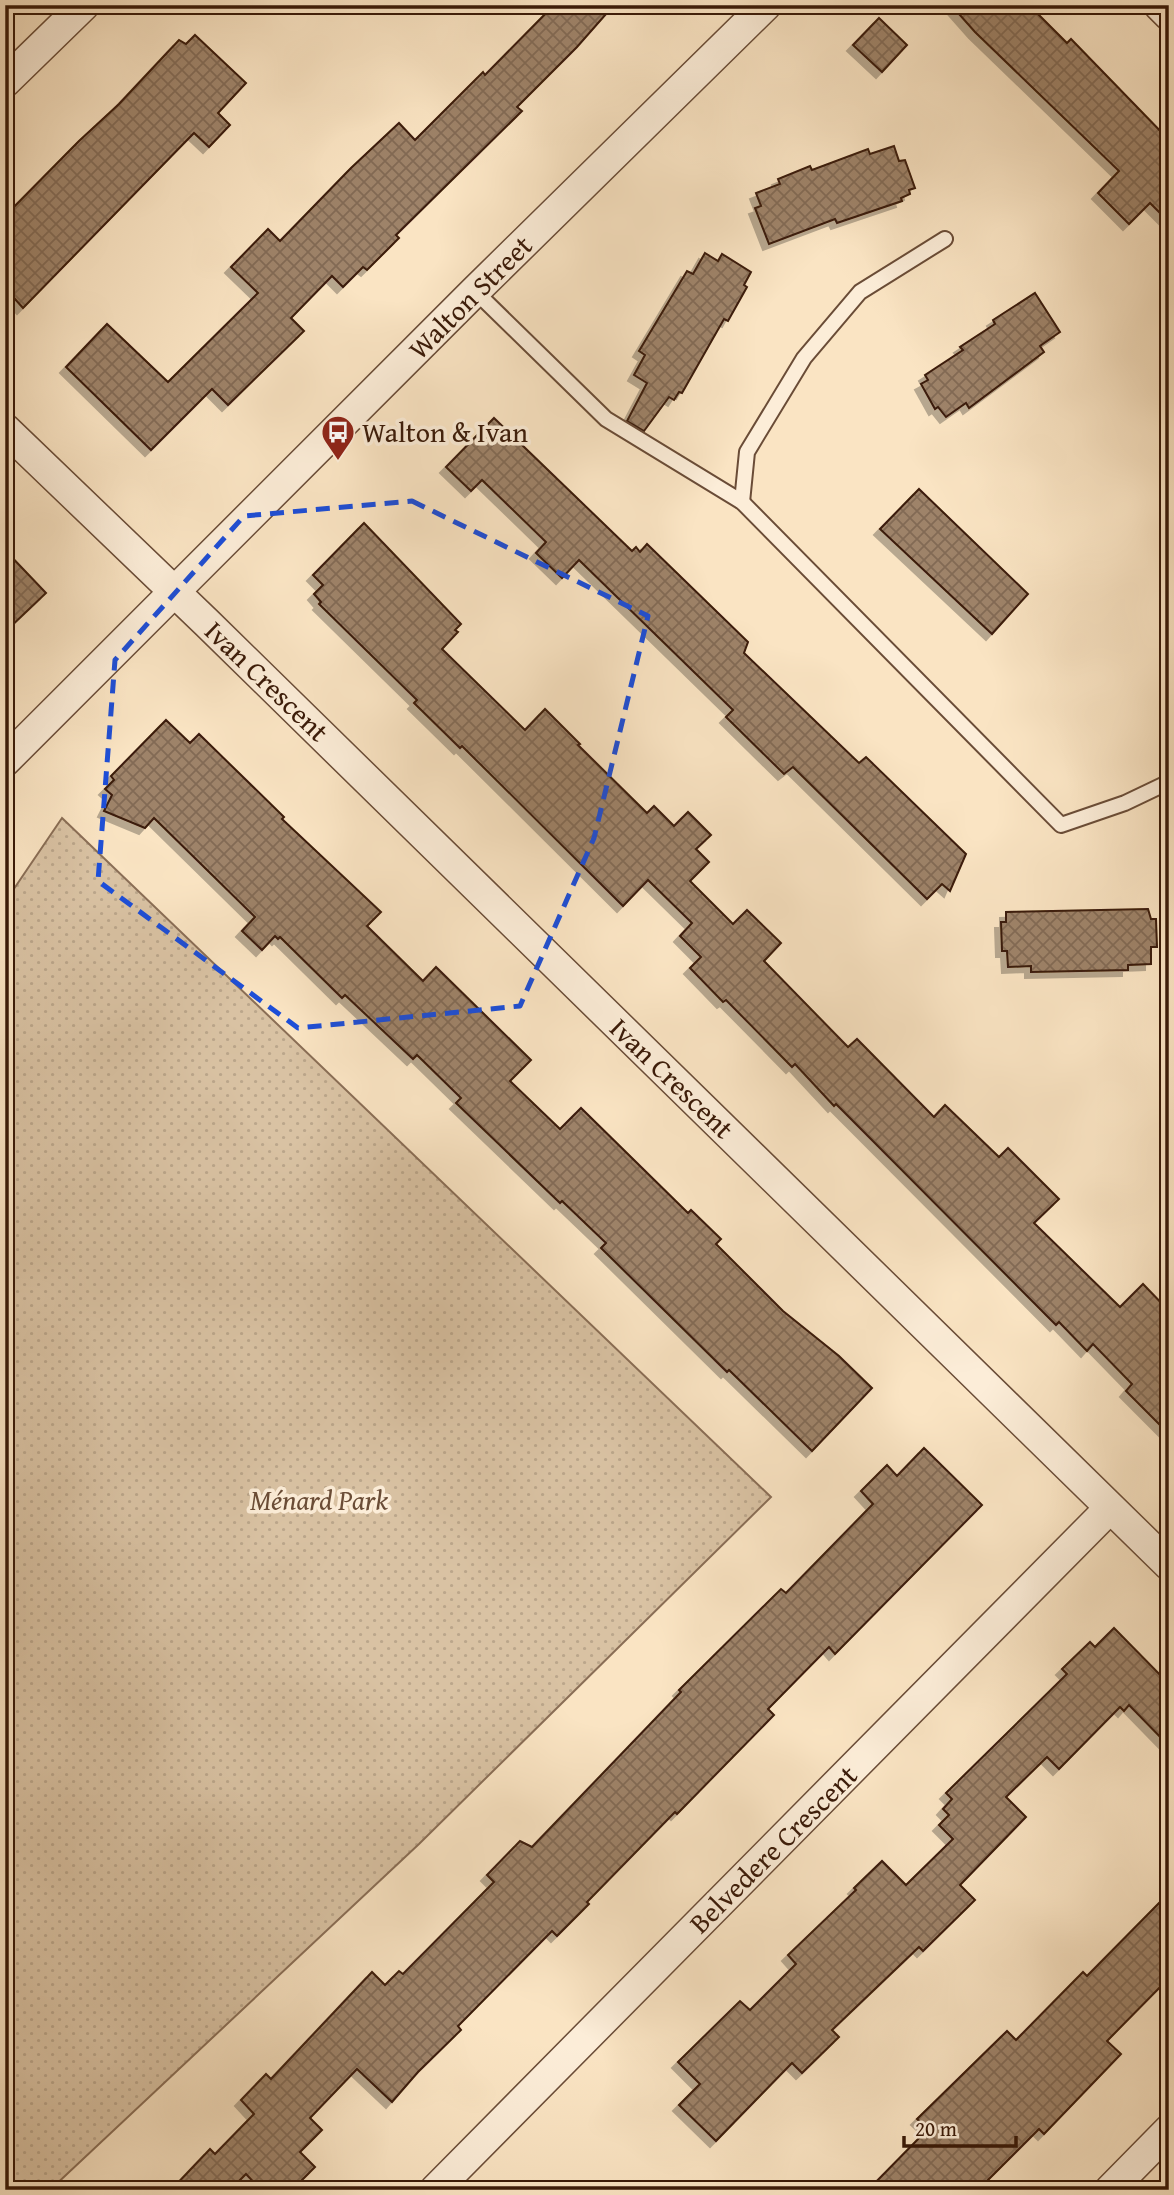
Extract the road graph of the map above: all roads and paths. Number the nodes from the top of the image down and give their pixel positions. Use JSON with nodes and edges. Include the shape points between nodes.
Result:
{"nodes":[{"id":1,"x":84,"y":5,"type":"edge"},
{"id":2,"x":766,"y":5,"type":"edge"},
{"id":3,"x":1159,"y":5,"type":"edge"},
{"id":4,"x":1169,"y":15,"type":"edge"},
{"id":5,"x":5,"y":82,"type":"edge"},
{"id":6,"x":945,"y":239,"type":"dead end"},
{"id":7,"x":475,"y":291,"type":"junction"},
{"id":8,"x":5,"y":429,"type":"edge"},
{"id":9,"x":742,"y":502,"type":"junction"},
{"id":10,"x":175,"y":591,"type":"junction"},
{"id":11,"x":5,"y":761,"type":"edge"},
{"id":12,"x":1169,"y":782,"type":"edge"},
{"id":13,"x":1110,"y":1507,"type":"junction"},
{"id":14,"x":1169,"y":1565,"type":"edge"},
{"id":15,"x":1169,"y":2130,"type":"edge"},
{"id":16,"x":435,"y":2190,"type":"edge"},
{"id":17,"x":1110,"y":2190,"type":"edge"}],
"edges":[{"from":1,"to":5,"type":"street"},
{"from":2,"to":7,"type":"street","name":"Walton Street"},
{"from":3,"to":4,"type":"street"},
{"from":6,"to":9,"type":"lane","via":[[860,292],[804,358],[747,452]]},
{"from":7,"to":9,"type":"lane","via":[[606,419]]},
{"from":7,"to":10,"type":"street","name":"Walton Street"},
{"from":8,"to":10,"type":"street","name":"Ivan Crescent"},
{"from":9,"to":12,"type":"lane","via":[[1060,825]]},
{"from":10,"to":11,"type":"street","name":"Walton Street"},
{"from":10,"to":13,"type":"street","name":"Ivan Crescent"},
{"from":13,"to":14,"type":"street","name":"Ivan Crescent"},
{"from":13,"to":16,"type":"street","name":"Belvedere Crescent"},
{"from":15,"to":17,"type":"street"}]}
